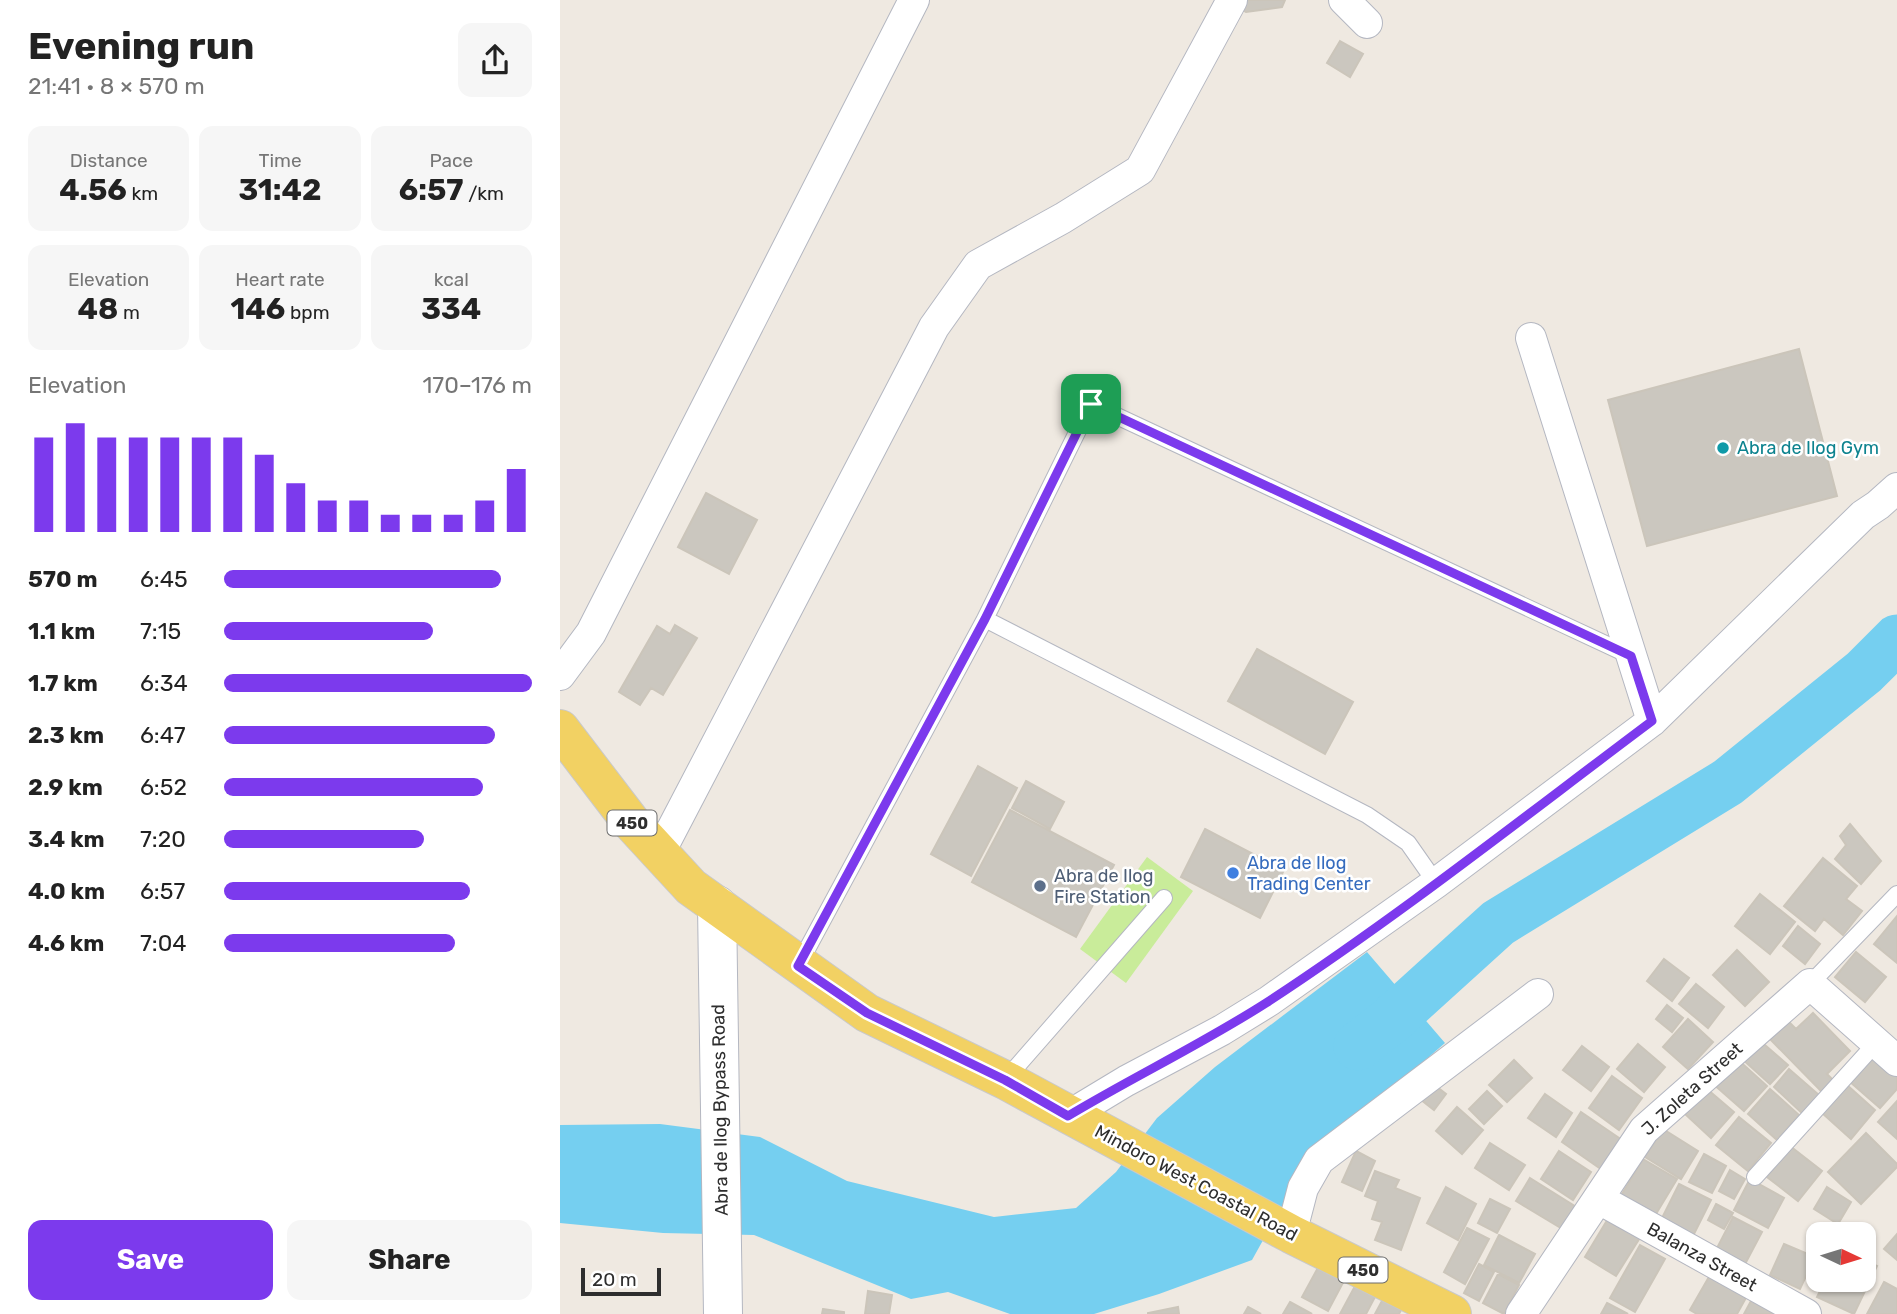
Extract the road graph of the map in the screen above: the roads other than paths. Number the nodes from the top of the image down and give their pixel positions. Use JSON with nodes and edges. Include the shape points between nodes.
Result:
{"nodes":[{"id":1,"x":914,"y":0,"type":"edge"},
{"id":2,"x":1344,"y":0,"type":"edge"},
{"id":3,"x":1221,"y":3,"type":"edge"},
{"id":4,"x":1367,"y":23,"type":"dead end"},
{"id":5,"x":1531,"y":338,"type":"dead end"},
{"id":6,"x":1897,"y":488,"type":"edge"},
{"id":7,"x":985,"y":619,"type":"junction"},
{"id":8,"x":1631,"y":656,"type":"junction"},
{"id":9,"x":560,"y":675,"type":"edge"},
{"id":10,"x":1652,"y":721,"type":"junction"},
{"id":11,"x":560,"y":729,"type":"edge"},
{"id":12,"x":659,"y":854,"type":"junction"},
{"id":13,"x":1436,"y":883,"type":"junction"},
{"id":14,"x":1897,"y":894,"type":"edge"},
{"id":15,"x":1164,"y":898,"type":"dead end"},
{"id":16,"x":717,"y":905,"type":"junction"},
{"id":17,"x":798,"y":966,"type":"junction"},
{"id":18,"x":1810,"y":984,"type":"junction"},
{"id":19,"x":1538,"y":994,"type":"dead end"},
{"id":20,"x":1887,"y":1052,"type":"edge"},
{"id":21,"x":1005,"y":1080,"type":"junction"},
{"id":22,"x":1068,"y":1116,"type":"junction"},
{"id":23,"x":1755,"y":1177,"type":"dead end"},
{"id":24,"x":1599,"y":1199,"type":"junction"},
{"id":25,"x":1283,"y":1229,"type":"junction"},
{"id":26,"x":723,"y":1314,"type":"edge"},
{"id":27,"x":1452,"y":1314,"type":"edge"},
{"id":28,"x":1521,"y":1314,"type":"edge"},
{"id":29,"x":1806,"y":1314,"type":"edge"}],
"edges":[{"from":1,"to":9,"type":"street","via":[[591,633]]},
{"from":2,"to":4,"type":"street"},
{"from":3,"to":12,"type":"street","via":[[1140,170],[978,265],[934,327]]},
{"from":5,"to":8,"type":"street"},
{"from":6,"to":10,"type":"street","via":[[1863,514]]},
{"from":7,"to":8,"type":"lane","via":[[1091,404]]},
{"from":7,"to":13,"type":"lane","via":[[1367,815],[1408,842]]},
{"from":7,"to":17,"type":"lane"},
{"from":8,"to":10,"type":"street"},
{"from":10,"to":13,"type":"street"},
{"from":11,"to":12,"type":"main road","name":"Mindoro West Coastal Road","number":"450"},
{"from":12,"to":16,"type":"main road","name":"Mindoro West Coastal Road","number":"450","via":[[691,887]]},
{"from":13,"to":22,"type":"street","via":[[1257,1008]]},
{"from":14,"to":18,"type":"lane"},
{"from":15,"to":21,"type":"lane"},
{"from":16,"to":17,"type":"main road","name":"Mindoro West Coastal Road","number":"450"},
{"from":16,"to":26,"type":"main road","name":"Abra de Ilog Bypass Road"},
{"from":17,"to":21,"type":"main road","name":"Mindoro West Coastal Road","number":"450","via":[[867,1013]]},
{"from":18,"to":20,"type":"street"},
{"from":18,"to":24,"type":"street","name":"J. Zoleta Street","via":[[1644,1130]]},
{"from":19,"to":25,"type":"street","via":[[1319,1160]]},
{"from":20,"to":23,"type":"lane"},
{"from":21,"to":22,"type":"main road","name":"Mindoro West Coastal Road","number":"450"},
{"from":22,"to":25,"type":"main road","name":"Mindoro West Coastal Road","number":"450"},
{"from":24,"to":28,"type":"street","name":"J. Zoleta Street"},
{"from":24,"to":29,"type":"street","name":"Balanza Street"},
{"from":25,"to":27,"type":"main road","name":"Mindoro West Coastal Road","number":"450"}]}
